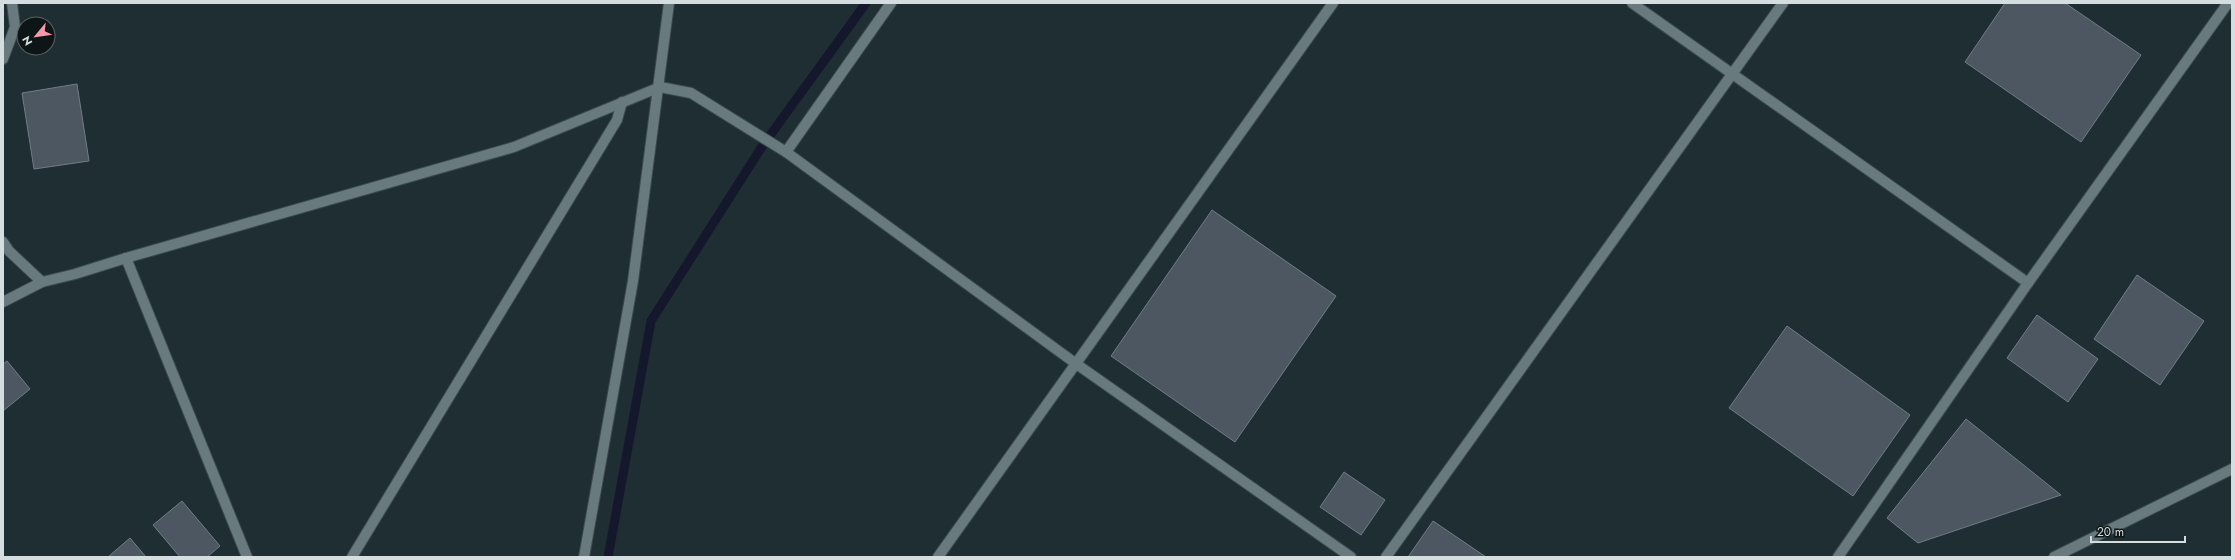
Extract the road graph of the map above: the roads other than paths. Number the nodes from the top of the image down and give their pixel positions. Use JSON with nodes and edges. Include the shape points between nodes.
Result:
{"nodes":[{"id":1,"x":12,"y":3,"type":"edge"},
{"id":2,"x":669,"y":3,"type":"edge"},
{"id":3,"x":891,"y":3,"type":"edge"},
{"id":4,"x":1333,"y":3,"type":"edge"},
{"id":5,"x":1632,"y":3,"type":"edge"},
{"id":6,"x":1783,"y":3,"type":"edge"},
{"id":7,"x":2228,"y":3,"type":"edge"},
{"id":8,"x":3,"y":59,"type":"edge"},
{"id":9,"x":1733,"y":74,"type":"junction"},
{"id":10,"x":660,"y":87,"type":"junction"},
{"id":11,"x":622,"y":102,"type":"junction"},
{"id":12,"x":786,"y":152,"type":"junction"},
{"id":13,"x":3,"y":242,"type":"edge"},
{"id":14,"x":126,"y":258,"type":"junction"},
{"id":15,"x":42,"y":282,"type":"junction"},
{"id":16,"x":2028,"y":283,"type":"junction"},
{"id":17,"x":3,"y":302,"type":"edge"},
{"id":18,"x":1075,"y":363,"type":"junction"},
{"id":19,"x":2232,"y":469,"type":"edge"},
{"id":20,"x":247,"y":557,"type":"edge"},
{"id":21,"x":352,"y":557,"type":"edge"},
{"id":22,"x":584,"y":557,"type":"edge"},
{"id":23,"x":938,"y":557,"type":"edge"},
{"id":24,"x":1351,"y":557,"type":"edge"},
{"id":25,"x":1386,"y":557,"type":"edge"},
{"id":26,"x":1838,"y":557,"type":"edge"},
{"id":27,"x":2054,"y":557,"type":"edge"}],
"edges":[{"from":1,"to":8,"type":"street","via":[[15,27]]},
{"from":2,"to":10,"type":"street"},
{"from":3,"to":12,"type":"street"},
{"from":4,"to":18,"type":"street"},
{"from":5,"to":9,"type":"street"},
{"from":6,"to":9,"type":"street"},
{"from":7,"to":16,"type":"street"},
{"from":9,"to":16,"type":"street"},
{"from":9,"to":25,"type":"street"},
{"from":10,"to":11,"type":"street"},
{"from":10,"to":12,"type":"street","via":[[692,93]]},
{"from":10,"to":22,"type":"street","via":[[633,281]]},
{"from":11,"to":14,"type":"street","via":[[514,147]]},
{"from":11,"to":21,"type":"street","via":[[617,120]]},
{"from":12,"to":18,"type":"street"},
{"from":13,"to":15,"type":"street"},
{"from":14,"to":15,"type":"street"},
{"from":14,"to":20,"type":"street"},
{"from":15,"to":17,"type":"street"},
{"from":16,"to":26,"type":"street"},
{"from":18,"to":23,"type":"street"},
{"from":18,"to":24,"type":"street"},
{"from":19,"to":27,"type":"street"}]}
